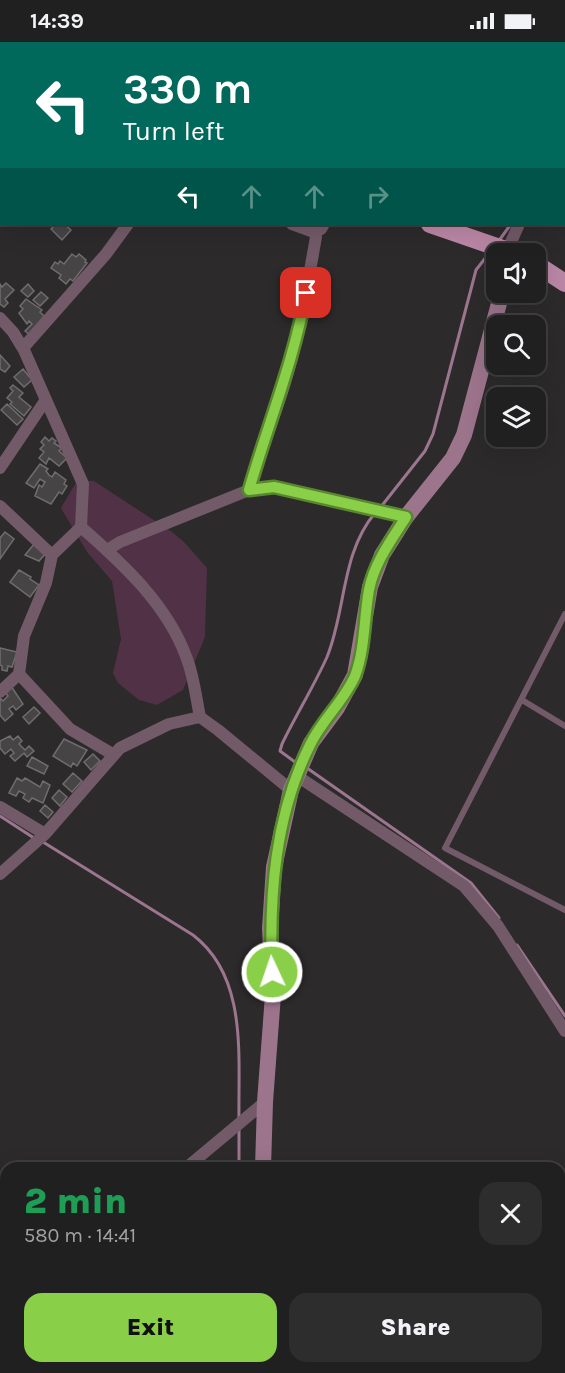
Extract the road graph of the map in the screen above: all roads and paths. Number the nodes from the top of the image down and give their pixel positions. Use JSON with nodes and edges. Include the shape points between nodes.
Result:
{"nodes":[{"id":1,"x":127,"y":225,"type":"edge"},
{"id":2,"x":299,"y":225,"type":"edge"},
{"id":3,"x":433,"y":225,"type":"edge"},
{"id":4,"x":519,"y":225,"type":"edge"},
{"id":5,"x":319,"y":228,"type":"edge"},
{"id":6,"x":486,"y":243,"type":"edge"},
{"id":7,"x":514,"y":243,"type":"edge"},
{"id":8,"x":546,"y":270,"type":"edge"},
{"id":9,"x":564,"y":280,"type":"edge"},
{"id":10,"x":498,"y":303,"type":"edge"},
{"id":11,"x":0,"y":318,"type":"edge"},
{"id":12,"x":23,"y":348,"type":"junction"},
{"id":13,"x":45,"y":401,"type":"junction"},
{"id":14,"x":0,"y":468,"type":"edge"},
{"id":15,"x":249,"y":490,"type":"junction"},
{"id":16,"x":0,"y":506,"type":"edge"},
{"id":17,"x":406,"y":517,"type":"junction"},
{"id":18,"x":81,"y":527,"type":"junction"},
{"id":19,"x":107,"y":550,"type":"junction"},
{"id":20,"x":52,"y":555,"type":"junction"},
{"id":21,"x":565,"y":614,"type":"edge"},
{"id":22,"x":19,"y":674,"type":"junction"},
{"id":23,"x":0,"y":692,"type":"edge"},
{"id":24,"x":522,"y":700,"type":"junction"},
{"id":25,"x":200,"y":717,"type":"junction"},
{"id":26,"x":565,"y":726,"type":"edge"},
{"id":27,"x":114,"y":755,"type":"junction"},
{"id":28,"x":294,"y":783,"type":"junction"},
{"id":29,"x":0,"y":807,"type":"edge"},
{"id":30,"x":45,"y":834,"type":"junction"},
{"id":31,"x":0,"y":874,"type":"edge"},
{"id":32,"x":565,"y":910,"type":"edge"},
{"id":33,"x":565,"y":1031,"type":"edge"},
{"id":34,"x":264,"y":1102,"type":"junction"},
{"id":35,"x":193,"y":1162,"type":"edge"},
{"id":36,"x":263,"y":1162,"type":"edge"}],
"edges":[{"from":1,"to":12,"type":"street","via":[[99,263]]},
{"from":2,"to":5,"type":"street"},
{"from":3,"to":6,"type":"main road"},
{"from":4,"to":7,"type":"street"},
{"from":5,"to":15,"type":"street","via":[[284,385]]},
{"from":8,"to":9,"type":"main road"},
{"from":10,"to":17,"type":"street","via":[[464,435],[453,458]]},
{"from":11,"to":12,"type":"street"},
{"from":12,"to":13,"type":"street"},
{"from":13,"to":14,"type":"street"},
{"from":13,"to":18,"type":"street","via":[[83,484]]},
{"from":15,"to":17,"type":"street","via":[[274,487]]},
{"from":15,"to":19,"type":"street"},
{"from":16,"to":20,"type":"street"},
{"from":17,"to":28,"type":"street","via":[[382,555],[370,587],[355,675],[311,743]]},
{"from":18,"to":19,"type":"street"},
{"from":18,"to":20,"type":"street"},
{"from":19,"to":25,"type":"street","via":[[164,611],[188,659]]},
{"from":20,"to":22,"type":"street","via":[[46,583],[24,636]]},
{"from":21,"to":24,"type":"lane"},
{"from":22,"to":23,"type":"street"},
{"from":22,"to":27,"type":"street","via":[[69,729]]},
{"from":24,"to":26,"type":"lane"},
{"from":24,"to":32,"type":"lane","via":[[445,848]]},
{"from":25,"to":27,"type":"street","via":[[169,724],[120,748]]},
{"from":25,"to":28,"type":"street"},
{"from":27,"to":30,"type":"street"},
{"from":28,"to":33,"type":"street","via":[[464,886],[498,926]]},
{"from":28,"to":34,"type":"street","via":[[274,867],[270,928],[273,995]]},
{"from":29,"to":30,"type":"street"},
{"from":30,"to":31,"type":"street"},
{"from":34,"to":35,"type":"street"},
{"from":34,"to":36,"type":"street"}]}
